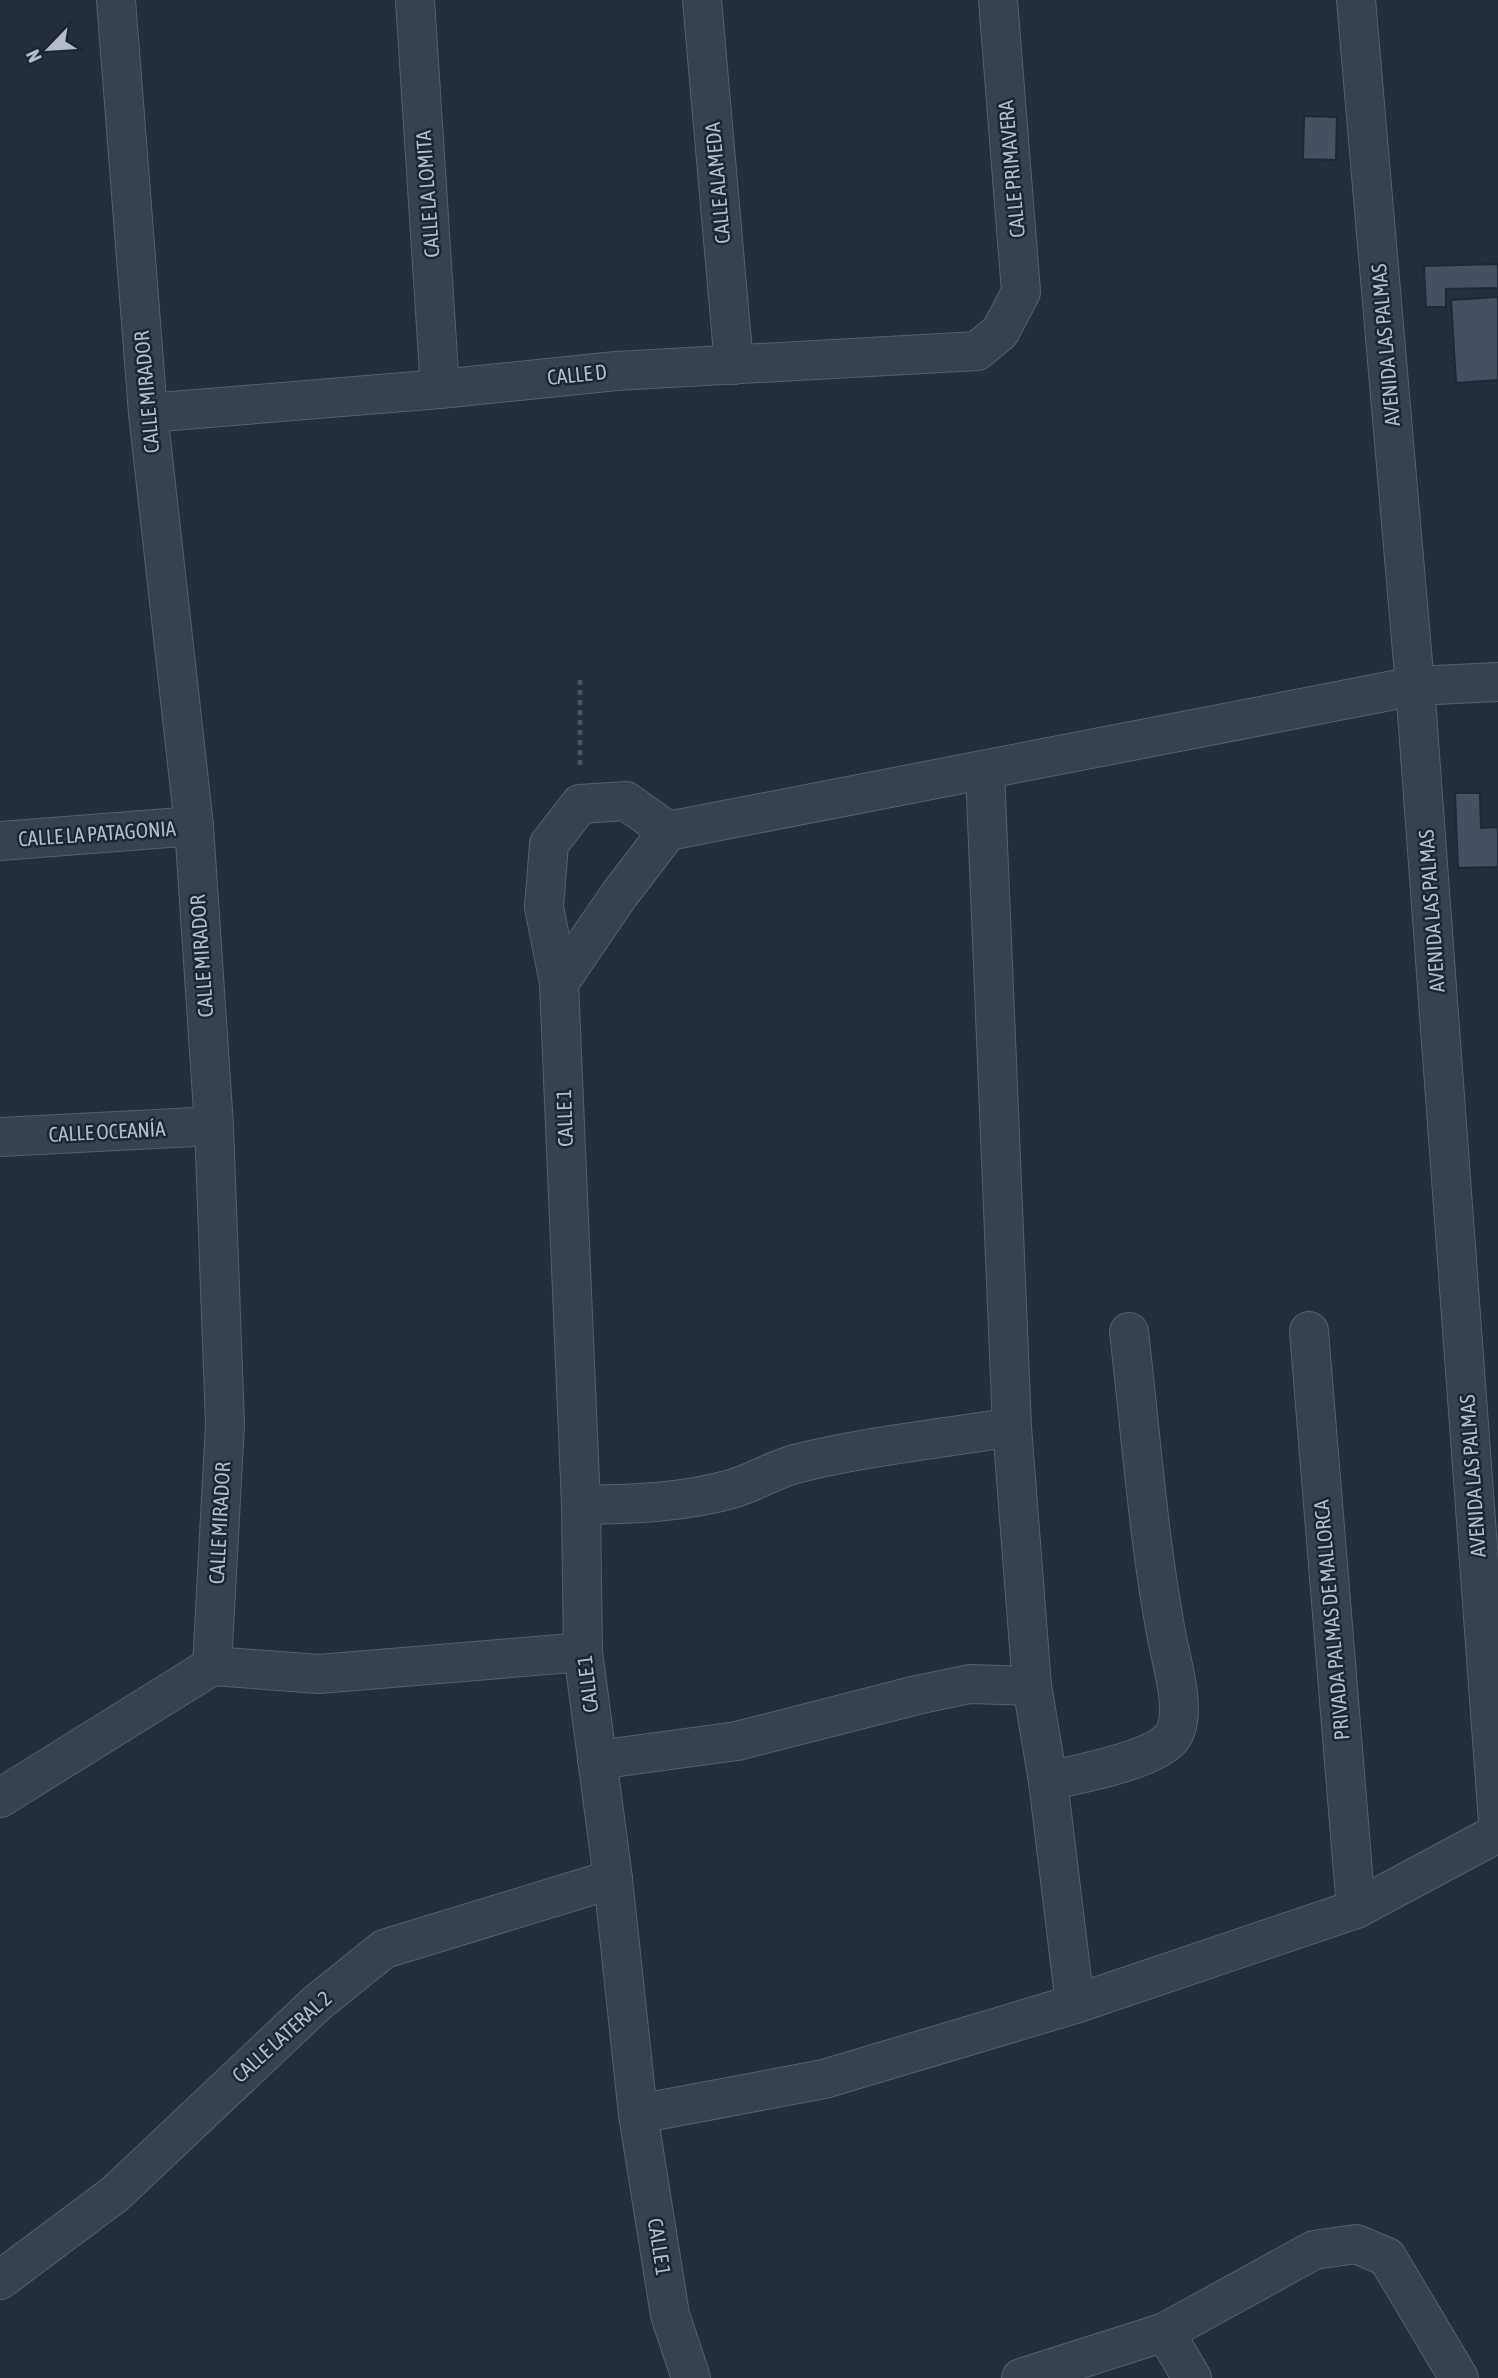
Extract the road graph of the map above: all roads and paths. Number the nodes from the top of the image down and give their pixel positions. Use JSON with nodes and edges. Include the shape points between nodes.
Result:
{"nodes":[{"id":1,"x":116,"y":0,"type":"edge"},
{"id":2,"x":415,"y":0,"type":"edge"},
{"id":3,"x":702,"y":0,"type":"edge"},
{"id":4,"x":998,"y":0,"type":"edge"},
{"id":5,"x":1356,"y":0,"type":"edge"},
{"id":6,"x":1000,"y":332,"type":"joint"},
{"id":7,"x":734,"y":365,"type":"junction"},
{"id":8,"x":440,"y":389,"type":"junction"},
{"id":9,"x":148,"y":413,"type":"junction"},
{"id":10,"x":580,"y":675,"type":"dead end"},
{"id":11,"x":1498,"y":682,"type":"edge"},
{"id":12,"x":1415,"y":686,"type":"junction"},
{"id":13,"x":985,"y":771,"type":"junction"},
{"id":14,"x":580,"y":804,"type":"junction"},
{"id":15,"x":194,"y":826,"type":"junction"},
{"id":16,"x":668,"y":831,"type":"junction"},
{"id":17,"x":0,"y":841,"type":"edge"},
{"id":18,"x":559,"y":982,"type":"junction"},
{"id":19,"x":214,"y":1126,"type":"junction"},
{"id":20,"x":0,"y":1137,"type":"edge"},
{"id":21,"x":1309,"y":1331,"type":"dead end"},
{"id":22,"x":1129,"y":1332,"type":"dead end"},
{"id":23,"x":1012,"y":1427,"type":"junction"},
{"id":24,"x":581,"y":1505,"type":"junction"},
{"id":25,"x":583,"y":1652,"type":"junction"},
{"id":26,"x":212,"y":1666,"type":"junction"},
{"id":27,"x":1032,"y":1686,"type":"junction"},
{"id":28,"x":597,"y":1760,"type":"junction"},
{"id":29,"x":1048,"y":1781,"type":"junction"},
{"id":30,"x":0,"y":1798,"type":"edge"},
{"id":31,"x":1498,"y":1822,"type":"edge"},
{"id":32,"x":1498,"y":1833,"type":"edge"},
{"id":33,"x":613,"y":1879,"type":"junction"},
{"id":34,"x":1356,"y":1909,"type":"junction"},
{"id":35,"x":1075,"y":2004,"type":"junction"},
{"id":36,"x":638,"y":2114,"type":"junction"},
{"id":37,"x":0,"y":2280,"type":"edge"},
{"id":38,"x":1165,"y":2332,"type":"junction"},
{"id":39,"x":691,"y":2378,"type":"edge"},
{"id":40,"x":1021,"y":2378,"type":"edge"},
{"id":41,"x":1192,"y":2378,"type":"edge"},
{"id":42,"x":1459,"y":2378,"type":"edge"}],
"edges":[{"from":1,"to":9,"type":"street","name":"CALLE MIRADOR"},
{"from":2,"to":8,"type":"street","name":"CALLE LA LOMITA"},
{"from":3,"to":7,"type":"street","name":"CALLE ALAMEDA"},
{"from":4,"to":6,"type":"street","name":"CALLE PRIMAVERA","via":[[1021,292]]},
{"from":5,"to":12,"type":"street","name":"AVENIDA LAS PALMAS"},
{"from":6,"to":7,"type":"street","name":"CALLE D","via":[[977,351]]},
{"from":7,"to":8,"type":"street","name":"CALLE D","via":[[616,371]]},
{"from":8,"to":9,"type":"street","name":"CALLE D"},
{"from":9,"to":15,"type":"street","name":"CALLE MIRADOR"},
{"from":10,"to":14,"type":"path"},
{"from":11,"to":12,"type":"street"},
{"from":12,"to":13,"type":"street"},
{"from":12,"to":31,"type":"street","name":"AVENIDA LAS PALMAS"},
{"from":13,"to":16,"type":"street"},
{"from":13,"to":23,"type":"street"},
{"from":14,"to":16,"type":"street","via":[[626,801]]},
{"from":14,"to":18,"type":"street","name":"CALLE 1","via":[[549,844],[544,907]]},
{"from":15,"to":17,"type":"street","name":"CALLE LA PATAGONIA"},
{"from":15,"to":19,"type":"street","name":"CALLE MIRADOR"},
{"from":16,"to":18,"type":"street"},
{"from":18,"to":24,"type":"street","name":"CALLE 1"},
{"from":19,"to":20,"type":"street","name":"CALLE OCEANÍA"},
{"from":19,"to":26,"type":"street","name":"CALLE MIRADOR","via":[[225,1424]]},
{"from":21,"to":34,"type":"street","name":"PRIVADA PALMAS DE MALLORCA"},
{"from":22,"to":29,"type":"street","via":[[1159,1595],[1181,1707],[1172,1736],[1153,1751]]},
{"from":23,"to":24,"type":"street","via":[[848,1452],[689,1499]]},
{"from":23,"to":27,"type":"street"},
{"from":24,"to":25,"type":"street","name":"CALLE 1"},
{"from":25,"to":26,"type":"street","via":[[319,1674]]},
{"from":25,"to":28,"type":"street","name":"CALLE 1"},
{"from":26,"to":30,"type":"street"},
{"from":27,"to":28,"type":"street","via":[[970,1684],[737,1741]]},
{"from":27,"to":29,"type":"street"},
{"from":28,"to":33,"type":"street","name":"CALLE 1"},
{"from":29,"to":35,"type":"street"},
{"from":32,"to":34,"type":"street"},
{"from":33,"to":36,"type":"street","name":"CALLE 1"},
{"from":33,"to":37,"type":"street","name":"CALLE LATERAL 2","via":[[384,1949],[307,2012],[116,2194]]},
{"from":34,"to":35,"type":"street"},
{"from":35,"to":36,"type":"street","via":[[824,2079]]},
{"from":36,"to":39,"type":"street","name":"CALLE 1","via":[[670,2315]]},
{"from":38,"to":40,"type":"street"},
{"from":38,"to":41,"type":"street"},
{"from":38,"to":42,"type":"street","via":[[1314,2250],[1356,2244],[1387,2257]]}]}
